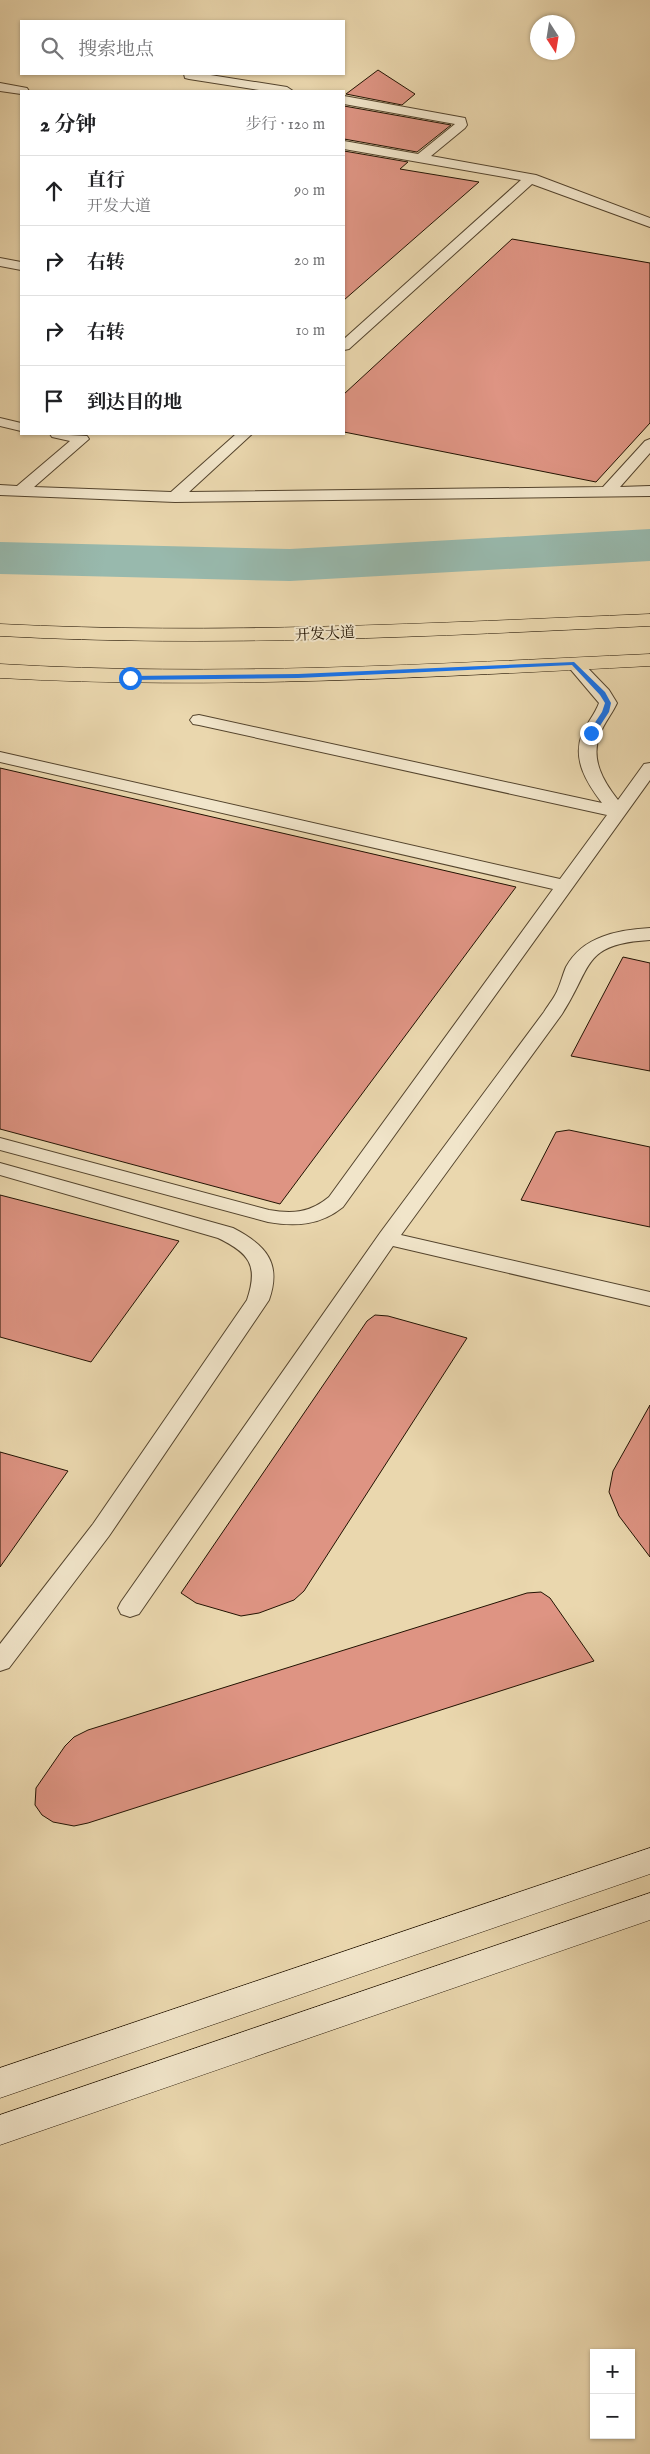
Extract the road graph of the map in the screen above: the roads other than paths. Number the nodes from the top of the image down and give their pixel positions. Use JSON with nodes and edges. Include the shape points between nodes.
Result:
{"nodes":[{"id":1,"x":189,"y":75,"type":"dead end"},
{"id":2,"x":0,"y":88,"type":"edge"},
{"id":3,"x":281,"y":90,"type":"edge"},
{"id":4,"x":20,"y":91,"type":"edge"},
{"id":5,"x":345,"y":100,"type":"edge"},
{"id":6,"x":345,"y":145,"type":"edge"},
{"id":7,"x":421,"y":158,"type":"junction"},
{"id":8,"x":531,"y":178,"type":"junction"},
{"id":9,"x":650,"y":224,"type":"edge"},
{"id":10,"x":0,"y":262,"type":"edge"},
{"id":11,"x":20,"y":266,"type":"edge"},
{"id":12,"x":345,"y":326,"type":"edge"},
{"id":13,"x":362,"y":330,"type":"junction"},
{"id":14,"x":345,"y":345,"type":"edge"},
{"id":15,"x":0,"y":422,"type":"edge"},
{"id":16,"x":20,"y":426,"type":"edge"},
{"id":17,"x":61,"y":435,"type":"edge"},
{"id":18,"x":244,"y":435,"type":"edge"},
{"id":19,"x":650,"y":444,"type":"edge"},
{"id":20,"x":0,"y":490,"type":"edge"},
{"id":21,"x":20,"y":491,"type":"junction"},
{"id":22,"x":650,"y":491,"type":"edge"},
{"id":23,"x":607,"y":492,"type":"junction"},
{"id":24,"x":174,"y":497,"type":"junction"},
{"id":25,"x":650,"y":620,"type":"edge"},
{"id":26,"x":0,"y":630,"type":"edge"},
{"id":27,"x":650,"y":660,"type":"edge"},
{"id":28,"x":574,"y":664,"type":"junction"},
{"id":29,"x":0,"y":672,"type":"edge"},
{"id":30,"x":200,"y":720,"type":"dead end"},
{"id":31,"x":0,"y":756,"type":"edge"},
{"id":32,"x":650,"y":768,"type":"edge"},
{"id":33,"x":618,"y":812,"type":"junction"},
{"id":34,"x":564,"y":886,"type":"junction"},
{"id":35,"x":650,"y":934,"type":"edge"},
{"id":36,"x":0,"y":1144,"type":"edge"},
{"id":37,"x":0,"y":1169,"type":"edge"},
{"id":38,"x":388,"y":1238,"type":"junction"},
{"id":39,"x":650,"y":1299,"type":"edge"},
{"id":40,"x":130,"y":1608,"type":"dead end"},
{"id":41,"x":0,"y":1662,"type":"edge"},
{"id":42,"x":650,"y":1861,"type":"edge"},
{"id":43,"x":650,"y":1906,"type":"edge"},
{"id":44,"x":0,"y":2083,"type":"edge"},
{"id":45,"x":0,"y":2130,"type":"edge"}],
"edges":[{"from":1,"to":3,"type":"lane"},
{"from":2,"to":4,"type":"lane"},
{"from":5,"to":7,"type":"lane","via":[[461,121],[461,125]]},
{"from":6,"to":7,"type":"lane"},
{"from":7,"to":8,"type":"lane"},
{"from":8,"to":9,"type":"lane"},
{"from":8,"to":13,"type":"lane"},
{"from":10,"to":11,"type":"lane"},
{"from":12,"to":13,"type":"lane"},
{"from":13,"to":14,"type":"lane"},
{"from":15,"to":16,"type":"lane"},
{"from":17,"to":21,"type":"lane","via":[[82,439]]},
{"from":18,"to":24,"type":"lane"},
{"from":19,"to":23,"type":"lane"},
{"from":20,"to":21,"type":"lane"},
{"from":21,"to":24,"type":"lane"},
{"from":22,"to":23,"type":"lane"},
{"from":23,"to":24,"type":"lane"},
{"from":25,"to":26,"type":"main road","name":"开发大道","via":[[215,638]]},
{"from":27,"to":28,"type":"main road"},
{"from":28,"to":29,"type":"main road","via":[[214,678]]},
{"from":28,"to":33,"type":"lane","via":[[608,703],[591,733],[587,760],[599,786]]},
{"from":30,"to":33,"type":"lane"},
{"from":31,"to":34,"type":"lane"},
{"from":32,"to":33,"type":"lane"},
{"from":33,"to":34,"type":"lane"},
{"from":34,"to":36,"type":"lane","via":[[326,1212],[287,1220]]},
{"from":35,"to":38,"type":"lane","via":[[619,937],[584,955],[556,1008]]},
{"from":37,"to":41,"type":"lane","via":[[234,1235],[256,1254],[263,1264],[265,1276],[258,1300],[101,1530]]},
{"from":38,"to":39,"type":"lane"},
{"from":38,"to":40,"type":"lane"},
{"from":42,"to":44,"type":"main road"},
{"from":43,"to":45,"type":"main road"}]}
